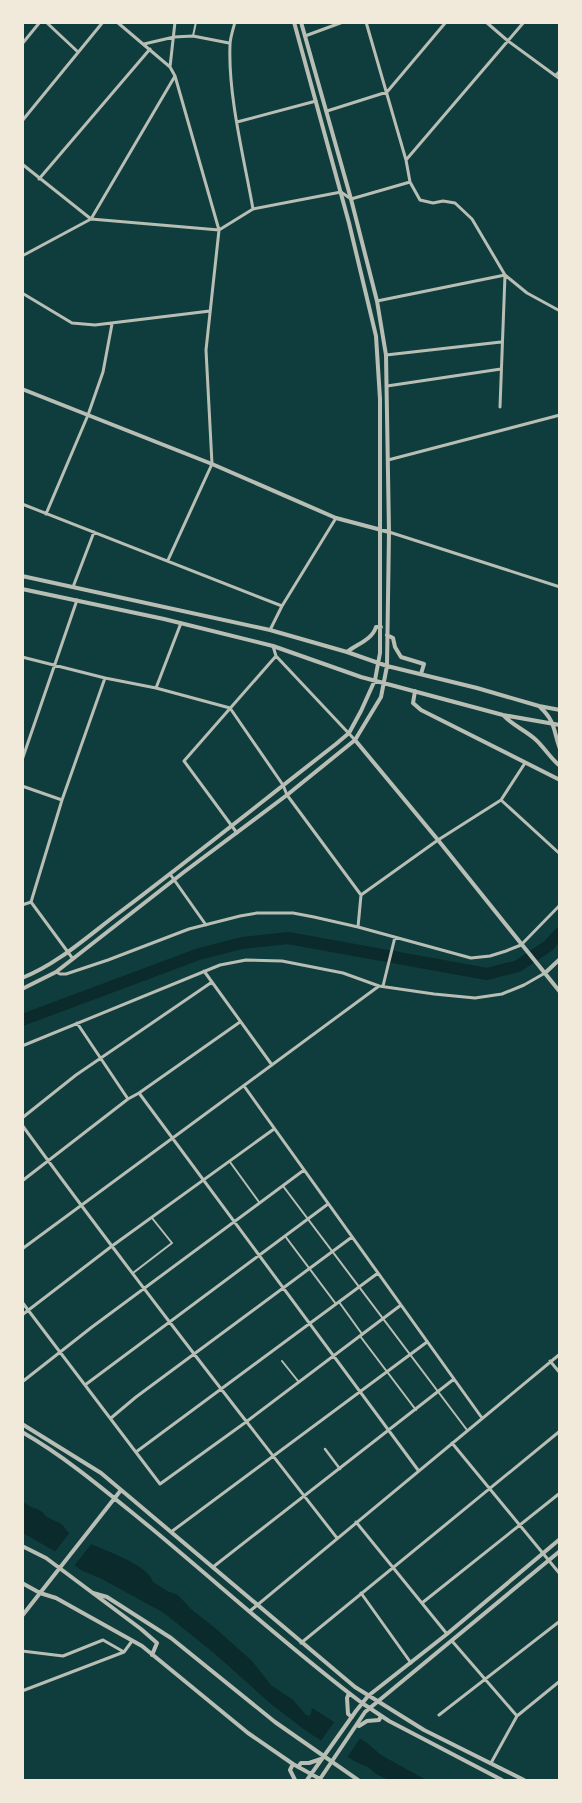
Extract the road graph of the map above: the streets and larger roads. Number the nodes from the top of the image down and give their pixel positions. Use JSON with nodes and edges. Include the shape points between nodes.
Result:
{"nodes":[{"id":1,"x":40,"y":22,"type":"edge"},
{"id":2,"x":46,"y":22,"type":"edge"},
{"id":3,"x":102,"y":22,"type":"edge"},
{"id":4,"x":117,"y":22,"type":"edge"},
{"id":5,"x":175,"y":22,"type":"edge"},
{"id":6,"x":235,"y":22,"type":"edge"},
{"id":7,"x":294,"y":22,"type":"edge"},
{"id":8,"x":301,"y":22,"type":"edge"},
{"id":9,"x":343,"y":22,"type":"edge"},
{"id":10,"x":366,"y":22,"type":"edge"},
{"id":11,"x":446,"y":22,"type":"edge"},
{"id":12,"x":486,"y":22,"type":"edge"},
{"id":13,"x":524,"y":22,"type":"edge"},
{"id":14,"x":305,"y":36,"type":"junction"},
{"id":15,"x":174,"y":37,"type":"junction"},
{"id":16,"x":508,"y":42,"type":"junction"},
{"id":17,"x":230,"y":43,"type":"junction"},
{"id":18,"x":22,"y":44,"type":"edge"},
{"id":19,"x":143,"y":44,"type":"junction"},
{"id":20,"x":150,"y":49,"type":"junction"},
{"id":21,"x":78,"y":52,"type":"junction"},
{"id":22,"x":170,"y":67,"type":"junction"},
{"id":23,"x":560,"y":71,"type":"edge"},
{"id":24,"x":556,"y":75,"type":"junction"},
{"id":25,"x":175,"y":76,"type":"junction"},
{"id":26,"x":560,"y":78,"type":"edge"},
{"id":27,"x":387,"y":92,"type":"junction"},
{"id":28,"x":316,"y":101,"type":"junction"},
{"id":29,"x":327,"y":111,"type":"junction"},
{"id":30,"x":22,"y":121,"type":"edge"},
{"id":31,"x":237,"y":122,"type":"junction"},
{"id":32,"x":406,"y":160,"type":"junction"},
{"id":33,"x":22,"y":164,"type":"edge"},
{"id":34,"x":39,"y":179,"type":"junction"},
{"id":35,"x":410,"y":182,"type":"junction"},
{"id":36,"x":341,"y":192,"type":"junction"},
{"id":37,"x":351,"y":199,"type":"junction"},
{"id":38,"x":253,"y":209,"type":"junction"},
{"id":39,"x":91,"y":219,"type":"junction"},
{"id":40,"x":219,"y":230,"type":"junction"},
{"id":41,"x":22,"y":256,"type":"edge"},
{"id":42,"x":505,"y":275,"type":"junction"},
{"id":43,"x":22,"y":293,"type":"edge"},
{"id":44,"x":377,"y":301,"type":"junction"},
{"id":45,"x":210,"y":311,"type":"junction"},
{"id":46,"x":560,"y":311,"type":"edge"},
{"id":47,"x":112,"y":324,"type":"junction"},
{"id":48,"x":501,"y":342,"type":"junction"},
{"id":49,"x":386,"y":355,"type":"junction"},
{"id":50,"x":501,"y":369,"type":"junction"},
{"id":51,"x":387,"y":386,"type":"junction"},
{"id":52,"x":22,"y":389,"type":"edge"},
{"id":53,"x":500,"y":407,"type":"dead end"},
{"id":54,"x":88,"y":415,"type":"junction"},
{"id":55,"x":560,"y":415,"type":"edge"},
{"id":56,"x":388,"y":460,"type":"junction"},
{"id":57,"x":212,"y":464,"type":"junction"},
{"id":58,"x":22,"y":504,"type":"edge"},
{"id":59,"x":46,"y":514,"type":"junction"},
{"id":60,"x":336,"y":518,"type":"junction"},
{"id":61,"x":381,"y":531,"type":"junction"},
{"id":62,"x":94,"y":532,"type":"junction"},
{"id":63,"x":389,"y":532,"type":"junction"},
{"id":64,"x":168,"y":560,"type":"junction"},
{"id":65,"x":22,"y":576,"type":"edge"},
{"id":66,"x":73,"y":587,"type":"junction"},
{"id":67,"x":560,"y":587,"type":"edge"},
{"id":68,"x":22,"y":589,"type":"edge"},
{"id":69,"x":77,"y":600,"type":"junction"},
{"id":70,"x":282,"y":606,"type":"junction"},
{"id":71,"x":181,"y":623,"type":"junction"},
{"id":72,"x":380,"y":627,"type":"junction"},
{"id":73,"x":270,"y":630,"type":"junction"},
{"id":74,"x":387,"y":635,"type":"junction"},
{"id":75,"x":273,"y":646,"type":"junction"},
{"id":76,"x":347,"y":652,"type":"junction"},
{"id":77,"x":276,"y":656,"type":"junction"},
{"id":78,"x":22,"y":657,"type":"edge"},
{"id":79,"x":379,"y":664,"type":"junction"},
{"id":80,"x":55,"y":665,"type":"junction"},
{"id":81,"x":387,"y":666,"type":"junction"},
{"id":82,"x":421,"y":674,"type":"junction"},
{"id":83,"x":105,"y":678,"type":"junction"},
{"id":84,"x":375,"y":680,"type":"junction"},
{"id":85,"x":384,"y":683,"type":"junction"},
{"id":86,"x":156,"y":688,"type":"junction"},
{"id":87,"x":415,"y":691,"type":"junction"},
{"id":88,"x":539,"y":706,"type":"junction"},
{"id":89,"x":230,"y":708,"type":"junction"},
{"id":90,"x":560,"y":710,"type":"edge"},
{"id":91,"x":503,"y":715,"type":"junction"},
{"id":92,"x":554,"y":724,"type":"junction"},
{"id":93,"x":560,"y":726,"type":"edge"},
{"id":94,"x":348,"y":733,"type":"junction"},
{"id":95,"x":355,"y":740,"type":"junction"},
{"id":96,"x":560,"y":749,"type":"edge"},
{"id":97,"x":22,"y":760,"type":"edge"},
{"id":98,"x":526,"y":763,"type":"junction"},
{"id":99,"x":560,"y":766,"type":"edge"},
{"id":100,"x":560,"y":780,"type":"edge"},
{"id":101,"x":283,"y":785,"type":"junction"},
{"id":102,"x":22,"y":786,"type":"edge"},
{"id":103,"x":287,"y":796,"type":"junction"},
{"id":104,"x":62,"y":800,"type":"junction"},
{"id":105,"x":501,"y":800,"type":"junction"},
{"id":106,"x":231,"y":826,"type":"junction"},
{"id":107,"x":236,"y":833,"type":"junction"},
{"id":108,"x":438,"y":840,"type":"junction"},
{"id":109,"x":560,"y":854,"type":"edge"},
{"id":110,"x":170,"y":874,"type":"junction"},
{"id":111,"x":175,"y":880,"type":"junction"},
{"id":112,"x":361,"y":895,"type":"junction"},
{"id":113,"x":31,"y":902,"type":"junction"},
{"id":114,"x":22,"y":905,"type":"edge"},
{"id":115,"x":560,"y":906,"type":"edge"},
{"id":116,"x":206,"y":925,"type":"junction"},
{"id":117,"x":358,"y":927,"type":"junction"},
{"id":118,"x":396,"y":936,"type":"junction"},
{"id":119,"x":521,"y":945,"type":"junction"},
{"id":120,"x":67,"y":951,"type":"junction"},
{"id":121,"x":73,"y":959,"type":"junction"},
{"id":122,"x":560,"y":959,"type":"edge"},
{"id":123,"x":204,"y":971,"type":"junction"},
{"id":124,"x":56,"y":972,"type":"junction"},
{"id":125,"x":545,"y":972,"type":"junction"},
{"id":126,"x":22,"y":978,"type":"edge"},
{"id":127,"x":212,"y":982,"type":"junction"},
{"id":128,"x":381,"y":986,"type":"junction"},
{"id":129,"x":22,"y":989,"type":"edge"},
{"id":130,"x":560,"y":992,"type":"edge"},
{"id":131,"x":240,"y":1022,"type":"junction"},
{"id":132,"x":77,"y":1023,"type":"junction"},
{"id":133,"x":22,"y":1046,"type":"edge"},
{"id":134,"x":101,"y":1058,"type":"junction"},
{"id":135,"x":272,"y":1066,"type":"junction"},
{"id":136,"x":244,"y":1086,"type":"junction"},
{"id":137,"x":140,"y":1093,"type":"junction"},
{"id":138,"x":128,"y":1099,"type":"junction"},
{"id":139,"x":22,"y":1118,"type":"edge"},
{"id":140,"x":23,"y":1127,"type":"edge"},
{"id":141,"x":274,"y":1129,"type":"junction"},
{"id":142,"x":173,"y":1138,"type":"junction"},
{"id":143,"x":49,"y":1161,"type":"junction"},
{"id":144,"x":304,"y":1170,"type":"junction"},
{"id":145,"x":204,"y":1180,"type":"junction"},
{"id":146,"x":22,"y":1181,"type":"edge"},
{"id":147,"x":328,"y":1204,"type":"junction"},
{"id":148,"x":81,"y":1206,"type":"junction"},
{"id":149,"x":234,"y":1222,"type":"junction"},
{"id":150,"x":352,"y":1237,"type":"junction"},
{"id":151,"x":112,"y":1246,"type":"junction"},
{"id":152,"x":22,"y":1249,"type":"edge"},
{"id":153,"x":259,"y":1255,"type":"junction"},
{"id":154,"x":378,"y":1274,"type":"junction"},
{"id":155,"x":144,"y":1288,"type":"junction"},
{"id":156,"x":284,"y":1288,"type":"junction"},
{"id":157,"x":22,"y":1302,"type":"edge"},
{"id":158,"x":401,"y":1305,"type":"junction"},
{"id":159,"x":28,"y":1310,"type":"junction"},
{"id":160,"x":22,"y":1315,"type":"edge"},
{"id":161,"x":169,"y":1322,"type":"junction"},
{"id":162,"x":310,"y":1324,"type":"junction"},
{"id":163,"x":427,"y":1342,"type":"junction"},
{"id":164,"x":61,"y":1352,"type":"junction"},
{"id":165,"x":194,"y":1354,"type":"junction"},
{"id":166,"x":560,"y":1354,"type":"edge"},
{"id":167,"x":333,"y":1355,"type":"junction"},
{"id":168,"x":550,"y":1361,"type":"junction"},
{"id":169,"x":560,"y":1373,"type":"edge"},
{"id":170,"x":454,"y":1379,"type":"junction"},
{"id":171,"x":22,"y":1382,"type":"edge"},
{"id":172,"x":85,"y":1385,"type":"junction"},
{"id":173,"x":221,"y":1389,"type":"junction"},
{"id":174,"x":360,"y":1392,"type":"junction"},
{"id":175,"x":111,"y":1418,"type":"junction"},
{"id":176,"x":482,"y":1418,"type":"junction"},
{"id":177,"x":246,"y":1422,"type":"junction"},
{"id":178,"x":22,"y":1424,"type":"edge"},
{"id":179,"x":389,"y":1431,"type":"junction"},
{"id":180,"x":560,"y":1431,"type":"edge"},
{"id":181,"x":22,"y":1432,"type":"edge"},
{"id":182,"x":452,"y":1442,"type":"junction"},
{"id":183,"x":325,"y":1449,"type":"dead end"},
{"id":184,"x":136,"y":1452,"type":"junction"},
{"id":185,"x":272,"y":1457,"type":"junction"},
{"id":186,"x":340,"y":1469,"type":"junction"},
{"id":187,"x":418,"y":1470,"type":"junction"},
{"id":188,"x":488,"y":1489,"type":"junction"},
{"id":189,"x":121,"y":1490,"type":"junction"},
{"id":190,"x":560,"y":1493,"type":"edge"},
{"id":191,"x":305,"y":1497,"type":"junction"},
{"id":192,"x":113,"y":1499,"type":"junction"},
{"id":193,"x":356,"y":1522,"type":"junction"},
{"id":194,"x":520,"y":1525,"type":"junction"},
{"id":195,"x":171,"y":1532,"type":"junction"},
{"id":196,"x":337,"y":1538,"type":"junction"},
{"id":197,"x":560,"y":1540,"type":"edge"},
{"id":198,"x":22,"y":1546,"type":"edge"},
{"id":199,"x":560,"y":1551,"type":"edge"},
{"id":200,"x":543,"y":1552,"type":"junction"},
{"id":201,"x":549,"y":1560,"type":"junction"},
{"id":202,"x":393,"y":1566,"type":"junction"},
{"id":203,"x":213,"y":1568,"type":"junction"},
{"id":204,"x":560,"y":1574,"type":"edge"},
{"id":205,"x":22,"y":1583,"type":"edge"},
{"id":206,"x":40,"y":1593,"type":"junction"},
{"id":207,"x":93,"y":1593,"type":"junction"},
{"id":208,"x":361,"y":1593,"type":"junction"},
{"id":209,"x":422,"y":1603,"type":"junction"},
{"id":210,"x":257,"y":1605,"type":"junction"},
{"id":211,"x":250,"y":1611,"type":"junction"},
{"id":212,"x":22,"y":1616,"type":"edge"},
{"id":213,"x":560,"y":1621,"type":"edge"},
{"id":214,"x":447,"y":1634,"type":"junction"},
{"id":215,"x":452,"y":1641,"type":"junction"},
{"id":216,"x":132,"y":1642,"type":"junction"},
{"id":217,"x":301,"y":1643,"type":"junction"},
{"id":218,"x":22,"y":1651,"type":"edge"},
{"id":219,"x":124,"y":1652,"type":"junction"},
{"id":220,"x":152,"y":1655,"type":"junction"},
{"id":221,"x":411,"y":1662,"type":"junction"},
{"id":222,"x":485,"y":1679,"type":"junction"},
{"id":223,"x":560,"y":1681,"type":"edge"},
{"id":224,"x":22,"y":1691,"type":"edge"},
{"id":225,"x":349,"y":1694,"type":"junction"},
{"id":226,"x":368,"y":1696,"type":"junction"},
{"id":227,"x":377,"y":1701,"type":"junction"},
{"id":228,"x":362,"y":1703,"type":"junction"},
{"id":229,"x":369,"y":1708,"type":"junction"},
{"id":230,"x":439,"y":1715,"type":"dead end"},
{"id":231,"x":352,"y":1716,"type":"junction"},
{"id":232,"x":381,"y":1716,"type":"junction"},
{"id":233,"x":517,"y":1716,"type":"junction"},
{"id":234,"x":357,"y":1724,"type":"junction"},
{"id":235,"x":321,"y":1759,"type":"junction"},
{"id":236,"x":491,"y":1763,"type":"junction"},
{"id":237,"x":293,"y":1764,"type":"junction"},
{"id":238,"x":298,"y":1767,"type":"junction"},
{"id":239,"x":311,"y":1774,"type":"junction"},
{"id":240,"x":321,"y":1779,"type":"edge"},
{"id":241,"x":295,"y":1780,"type":"edge"},
{"id":242,"x":307,"y":1780,"type":"edge"},
{"id":243,"x":358,"y":1780,"type":"edge"},
{"id":244,"x":502,"y":1780,"type":"edge"},
{"id":245,"x":524,"y":1780,"type":"edge"}],
"edges":[{"from":1,"to":18,"type":"street"},
{"from":2,"to":21,"type":"street"},
{"from":3,"to":21,"type":"street"},
{"from":4,"to":19,"type":"street"},
{"from":5,"to":15,"type":"street"},
{"from":6,"to":17,"type":"street"},
{"from":7,"to":28,"type":"street"},
{"from":8,"to":14,"type":"street"},
{"from":9,"to":14,"type":"street"},
{"from":10,"to":27,"type":"street"},
{"from":11,"to":27,"type":"street"},
{"from":12,"to":16,"type":"street"},
{"from":13,"to":16,"type":"street"},
{"from":14,"to":29,"type":"street"},
{"from":15,"to":17,"type":"street","via":[[193,36]]},
{"from":15,"to":19,"type":"street"},
{"from":15,"to":22,"type":"street"},
{"from":16,"to":24,"type":"street"},
{"from":16,"to":32,"type":"street"},
{"from":17,"to":31,"type":"street"},
{"from":19,"to":20,"type":"street"},
{"from":20,"to":22,"type":"street"},
{"from":20,"to":34,"type":"street"},
{"from":21,"to":30,"type":"street"},
{"from":22,"to":25,"type":"street"},
{"from":23,"to":24,"type":"street"},
{"from":24,"to":26,"type":"street"},
{"from":25,"to":39,"type":"street"},
{"from":25,"to":40,"type":"street"},
{"from":27,"to":29,"type":"street"},
{"from":27,"to":32,"type":"street"},
{"from":28,"to":31,"type":"street"},
{"from":28,"to":36,"type":"street"},
{"from":29,"to":37,"type":"street"},
{"from":31,"to":38,"type":"street"},
{"from":32,"to":35,"type":"street"},
{"from":33,"to":34,"type":"street"},
{"from":34,"to":39,"type":"street"},
{"from":35,"to":37,"type":"street"},
{"from":35,"to":42,"type":"street","via":[[420,200],[455,203],[472,219]]},
{"from":36,"to":37,"type":"street"},
{"from":36,"to":38,"type":"street"},
{"from":36,"to":61,"type":"street","via":[[376,336]]},
{"from":37,"to":44,"type":"street"},
{"from":38,"to":40,"type":"street"},
{"from":39,"to":40,"type":"street"},
{"from":39,"to":41,"type":"street"},
{"from":40,"to":45,"type":"street"},
{"from":42,"to":44,"type":"street"},
{"from":42,"to":46,"type":"street","via":[[527,293]]},
{"from":42,"to":48,"type":"street"},
{"from":43,"to":47,"type":"street","via":[[72,323]]},
{"from":44,"to":49,"type":"street"},
{"from":45,"to":47,"type":"street"},
{"from":45,"to":57,"type":"street","via":[[206,350]]},
{"from":47,"to":54,"type":"street","via":[[103,372]]},
{"from":48,"to":49,"type":"street"},
{"from":48,"to":50,"type":"street"},
{"from":49,"to":51,"type":"street"},
{"from":50,"to":51,"type":"street"},
{"from":50,"to":53,"type":"street"},
{"from":51,"to":56,"type":"street"},
{"from":52,"to":54,"type":"street"},
{"from":54,"to":57,"type":"street"},
{"from":54,"to":59,"type":"street"},
{"from":55,"to":56,"type":"street"},
{"from":56,"to":63,"type":"street"},
{"from":57,"to":60,"type":"street"},
{"from":57,"to":64,"type":"street"},
{"from":58,"to":59,"type":"street"},
{"from":59,"to":62,"type":"street"},
{"from":60,"to":61,"type":"street"},
{"from":60,"to":70,"type":"street"},
{"from":61,"to":63,"type":"street"},
{"from":61,"to":72,"type":"street"},
{"from":62,"to":64,"type":"street"},
{"from":62,"to":66,"type":"street"},
{"from":63,"to":67,"type":"street"},
{"from":63,"to":74,"type":"street"},
{"from":64,"to":70,"type":"street"},
{"from":65,"to":66,"type":"street"},
{"from":66,"to":73,"type":"street"},
{"from":68,"to":69,"type":"street"},
{"from":69,"to":71,"type":"street"},
{"from":69,"to":80,"type":"street"},
{"from":70,"to":73,"type":"street"},
{"from":71,"to":75,"type":"street"},
{"from":71,"to":86,"type":"street"},
{"from":72,"to":76,"type":"street","via":[[376,627],[367,640]]},
{"from":72,"to":79,"type":"street"},
{"from":73,"to":76,"type":"street"},
{"from":74,"to":81,"type":"street"},
{"from":74,"to":82,"type":"street","via":[[393,638],[401,657],[424,664]]},
{"from":75,"to":77,"type":"street"},
{"from":75,"to":84,"type":"street"},
{"from":76,"to":79,"type":"street"},
{"from":77,"to":89,"type":"street"},
{"from":77,"to":94,"type":"street"},
{"from":78,"to":80,"type":"street"},
{"from":79,"to":81,"type":"street"},
{"from":79,"to":84,"type":"street"},
{"from":80,"to":83,"type":"street"},
{"from":80,"to":97,"type":"street"},
{"from":81,"to":82,"type":"street"},
{"from":81,"to":85,"type":"street"},
{"from":82,"to":88,"type":"street"},
{"from":83,"to":86,"type":"street"},
{"from":83,"to":104,"type":"street"},
{"from":84,"to":85,"type":"street"},
{"from":84,"to":94,"type":"street"},
{"from":85,"to":87,"type":"street"},
{"from":85,"to":95,"type":"street","via":[[381,697]]},
{"from":86,"to":89,"type":"street"},
{"from":87,"to":91,"type":"street"},
{"from":87,"to":98,"type":"street","via":[[413,703],[421,710]]},
{"from":88,"to":90,"type":"street"},
{"from":88,"to":92,"type":"street"},
{"from":89,"to":101,"type":"street"},
{"from":89,"to":106,"type":"street","via":[[184,761]]},
{"from":91,"to":92,"type":"street"},
{"from":91,"to":99,"type":"street","via":[[538,741]]},
{"from":92,"to":93,"type":"street"},
{"from":92,"to":96,"type":"street"},
{"from":94,"to":95,"type":"street"},
{"from":94,"to":101,"type":"street"},
{"from":95,"to":103,"type":"street"},
{"from":95,"to":108,"type":"street"},
{"from":98,"to":100,"type":"street"},
{"from":98,"to":105,"type":"street"},
{"from":101,"to":103,"type":"street"},
{"from":101,"to":106,"type":"street"},
{"from":102,"to":104,"type":"street"},
{"from":103,"to":107,"type":"street"},
{"from":103,"to":112,"type":"street"},
{"from":104,"to":113,"type":"street"},
{"from":105,"to":108,"type":"street"},
{"from":105,"to":109,"type":"street"},
{"from":106,"to":107,"type":"street"},
{"from":106,"to":110,"type":"street"},
{"from":107,"to":111,"type":"street"},
{"from":108,"to":112,"type":"street"},
{"from":108,"to":119,"type":"street"},
{"from":110,"to":111,"type":"street"},
{"from":110,"to":120,"type":"street"},
{"from":111,"to":116,"type":"street"},
{"from":111,"to":121,"type":"street"},
{"from":112,"to":117,"type":"street"},
{"from":113,"to":114,"type":"street"},
{"from":113,"to":120,"type":"street"},
{"from":115,"to":119,"type":"street"},
{"from":116,"to":117,"type":"street","via":[[240,916],[275,913]]},
{"from":116,"to":124,"type":"street","via":[[66,974]]},
{"from":117,"to":118,"type":"street"},
{"from":118,"to":119,"type":"street","via":[[470,958],[506,952]]},
{"from":118,"to":128,"type":"street"},
{"from":119,"to":125,"type":"street"},
{"from":120,"to":121,"type":"street"},
{"from":120,"to":126,"type":"street"},
{"from":121,"to":124,"type":"street"},
{"from":122,"to":125,"type":"street"},
{"from":123,"to":127,"type":"street"},
{"from":123,"to":128,"type":"street","via":[[246,960],[282,961]]},
{"from":123,"to":132,"type":"street"},
{"from":124,"to":129,"type":"street"},
{"from":125,"to":128,"type":"street","via":[[502,994],[475,998]]},
{"from":125,"to":130,"type":"street"},
{"from":127,"to":131,"type":"street"},
{"from":127,"to":134,"type":"street"},
{"from":128,"to":135,"type":"street"},
{"from":131,"to":135,"type":"street"},
{"from":131,"to":137,"type":"street"},
{"from":132,"to":133,"type":"street"},
{"from":132,"to":134,"type":"street"},
{"from":134,"to":138,"type":"street"},
{"from":134,"to":139,"type":"street"},
{"from":135,"to":136,"type":"street"},
{"from":136,"to":141,"type":"street"},
{"from":136,"to":142,"type":"street"},
{"from":137,"to":138,"type":"street"},
{"from":137,"to":142,"type":"street"},
{"from":138,"to":143,"type":"street"},
{"from":140,"to":143,"type":"street"},
{"from":141,"to":144,"type":"street"},
{"from":141,"to":145,"type":"street"},
{"from":142,"to":145,"type":"street"},
{"from":142,"to":148,"type":"street"},
{"from":143,"to":146,"type":"street"},
{"from":143,"to":148,"type":"street"},
{"from":144,"to":147,"type":"street"},
{"from":144,"to":149,"type":"street"},
{"from":145,"to":149,"type":"street"},
{"from":145,"to":151,"type":"street"},
{"from":147,"to":150,"type":"street"},
{"from":147,"to":153,"type":"street"},
{"from":148,"to":151,"type":"street"},
{"from":148,"to":152,"type":"street"},
{"from":149,"to":153,"type":"street"},
{"from":149,"to":155,"type":"street"},
{"from":150,"to":154,"type":"street"},
{"from":150,"to":156,"type":"street"},
{"from":151,"to":155,"type":"street"},
{"from":151,"to":159,"type":"street"},
{"from":153,"to":156,"type":"street"},
{"from":153,"to":161,"type":"street"},
{"from":154,"to":158,"type":"street"},
{"from":154,"to":162,"type":"street"},
{"from":155,"to":161,"type":"street"},
{"from":155,"to":164,"type":"street"},
{"from":156,"to":162,"type":"street"},
{"from":156,"to":165,"type":"street"},
{"from":157,"to":159,"type":"street"},
{"from":158,"to":163,"type":"street"},
{"from":158,"to":167,"type":"street"},
{"from":159,"to":160,"type":"street"},
{"from":159,"to":164,"type":"street"},
{"from":161,"to":165,"type":"street"},
{"from":161,"to":172,"type":"street"},
{"from":162,"to":167,"type":"street"},
{"from":162,"to":173,"type":"street"},
{"from":163,"to":170,"type":"street"},
{"from":163,"to":174,"type":"street"},
{"from":164,"to":171,"type":"street"},
{"from":164,"to":172,"type":"street"},
{"from":165,"to":173,"type":"street"},
{"from":165,"to":175,"type":"street"},
{"from":166,"to":168,"type":"street"},
{"from":167,"to":174,"type":"street"},
{"from":167,"to":177,"type":"street"},
{"from":168,"to":169,"type":"street"},
{"from":168,"to":176,"type":"street"},
{"from":170,"to":176,"type":"street"},
{"from":170,"to":179,"type":"street"},
{"from":172,"to":175,"type":"street"},
{"from":173,"to":177,"type":"street"},
{"from":173,"to":184,"type":"street"},
{"from":174,"to":179,"type":"street"},
{"from":174,"to":185,"type":"street"},
{"from":175,"to":184,"type":"street"},
{"from":176,"to":182,"type":"street"},
{"from":177,"to":184,"type":"street","via":[[160,1484]]},
{"from":177,"to":185,"type":"street"},
{"from":178,"to":189,"type":"street","via":[[101,1473]]},
{"from":179,"to":186,"type":"street"},
{"from":179,"to":187,"type":"street"},
{"from":180,"to":188,"type":"street"},
{"from":181,"to":192,"type":"street","via":[[93,1479]]},
{"from":182,"to":187,"type":"street"},
{"from":182,"to":188,"type":"street"},
{"from":183,"to":186,"type":"street"},
{"from":185,"to":191,"type":"street"},
{"from":185,"to":195,"type":"street"},
{"from":186,"to":191,"type":"street"},
{"from":187,"to":193,"type":"street"},
{"from":188,"to":194,"type":"street"},
{"from":188,"to":202,"type":"street"},
{"from":189,"to":192,"type":"street"},
{"from":189,"to":195,"type":"street"},
{"from":190,"to":194,"type":"street"},
{"from":191,"to":196,"type":"street"},
{"from":191,"to":203,"type":"street"},
{"from":192,"to":206,"type":"street"},
{"from":192,"to":211,"type":"street"},
{"from":193,"to":196,"type":"street"},
{"from":193,"to":202,"type":"street"},
{"from":194,"to":200,"type":"street"},
{"from":194,"to":209,"type":"street"},
{"from":195,"to":203,"type":"street"},
{"from":196,"to":210,"type":"street"},
{"from":197,"to":200,"type":"street"},
{"from":198,"to":207,"type":"street","via":[[46,1558]]},
{"from":199,"to":201,"type":"street"},
{"from":200,"to":201,"type":"street"},
{"from":200,"to":214,"type":"street"},
{"from":201,"to":204,"type":"street"},
{"from":201,"to":215,"type":"street"},
{"from":202,"to":208,"type":"street"},
{"from":202,"to":209,"type":"street"},
{"from":203,"to":210,"type":"street"},
{"from":205,"to":206,"type":"street"},
{"from":206,"to":212,"type":"street"},
{"from":206,"to":216,"type":"street","via":[[56,1598]]},
{"from":207,"to":220,"type":"street","via":[[157,1643]]},
{"from":207,"to":243,"type":"street","via":[[107,1597],[171,1638],[275,1722]]},
{"from":208,"to":217,"type":"street"},
{"from":208,"to":221,"type":"street"},
{"from":209,"to":214,"type":"street"},
{"from":210,"to":211,"type":"street"},
{"from":210,"to":217,"type":"street"},
{"from":211,"to":225,"type":"street"},
{"from":213,"to":222,"type":"street"},
{"from":214,"to":221,"type":"street"},
{"from":215,"to":222,"type":"street"},
{"from":215,"to":227,"type":"street"},
{"from":216,"to":219,"type":"street"},
{"from":216,"to":220,"type":"street"},
{"from":217,"to":226,"type":"street"},
{"from":218,"to":219,"type":"street","via":[[63,1656],[103,1640]]},
{"from":219,"to":224,"type":"street"},
{"from":220,"to":237,"type":"street","via":[[248,1733]]},
{"from":221,"to":226,"type":"street"},
{"from":222,"to":230,"type":"street"},
{"from":222,"to":233,"type":"street"},
{"from":223,"to":233,"type":"street"},
{"from":225,"to":228,"type":"street"},
{"from":225,"to":231,"type":"street","via":[[348,1714]]},
{"from":226,"to":227,"type":"street"},
{"from":226,"to":228,"type":"street"},
{"from":227,"to":229,"type":"street"},
{"from":227,"to":236,"type":"street","via":[[424,1730]]},
{"from":228,"to":229,"type":"street"},
{"from":228,"to":231,"type":"street"},
{"from":229,"to":232,"type":"street"},
{"from":229,"to":234,"type":"street"},
{"from":231,"to":235,"type":"street"},
{"from":232,"to":234,"type":"street","via":[[379,1720]]},
{"from":232,"to":244,"type":"street"},
{"from":233,"to":236,"type":"street"},
{"from":234,"to":240,"type":"street"},
{"from":235,"to":238,"type":"street","via":[[301,1762]]},
{"from":235,"to":239,"type":"street"},
{"from":236,"to":245,"type":"street"},
{"from":237,"to":238,"type":"street"},
{"from":237,"to":241,"type":"street","via":[[290,1770]]},
{"from":238,"to":239,"type":"street"},
{"from":239,"to":240,"type":"street"},
{"from":239,"to":242,"type":"street"}]}
